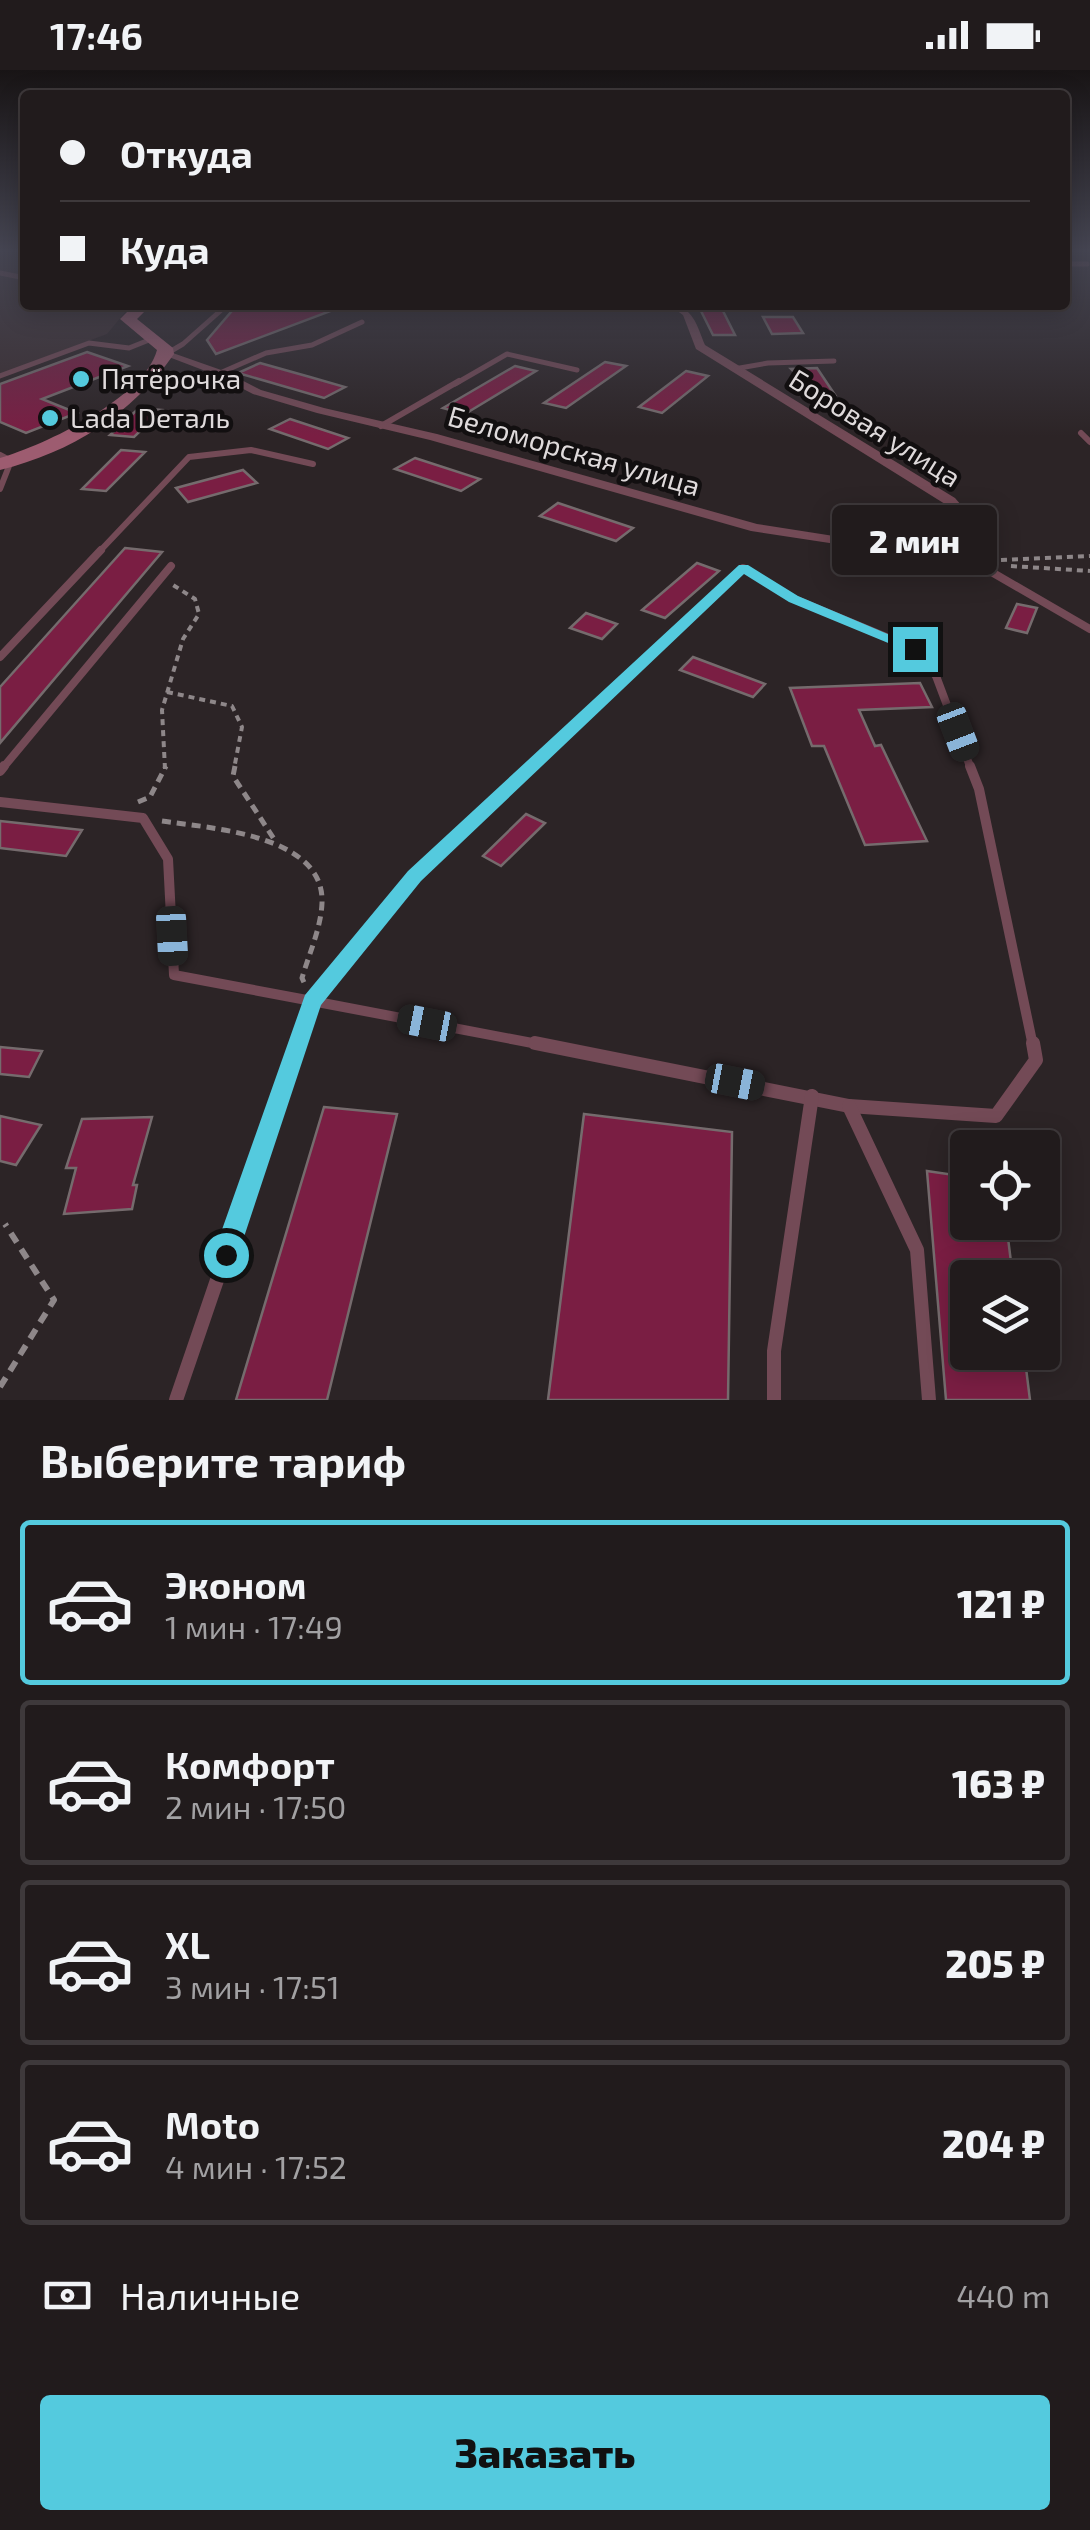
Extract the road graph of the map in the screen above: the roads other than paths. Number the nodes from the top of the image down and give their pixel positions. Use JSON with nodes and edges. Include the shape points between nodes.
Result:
{"nodes":[{"id":1,"x":134,"y":313,"type":"edge"},
{"id":2,"x":218,"y":313,"type":"edge"},
{"id":3,"x":686,"y":313,"type":"edge"},
{"id":4,"x":362,"y":322,"type":"dead end"},
{"id":5,"x":154,"y":338,"type":"junction"},
{"id":6,"x":166,"y":354,"type":"junction"},
{"id":7,"x":834,"y":361,"type":"dead end"},
{"id":8,"x":734,"y":369,"type":"junction"},
{"id":9,"x":576,"y":370,"type":"dead end"},
{"id":10,"x":220,"y":373,"type":"junction"},
{"id":11,"x":0,"y":376,"type":"edge"},
{"id":12,"x":381,"y":426,"type":"junction"},
{"id":13,"x":1081,"y":432,"type":"dead end"},
{"id":14,"x":1090,"y":442,"type":"edge"},
{"id":15,"x":4,"y":460,"type":"edge"},
{"id":16,"x":313,"y":464,"type":"dead end"},
{"id":17,"x":0,"y":490,"type":"edge"},
{"id":18,"x":976,"y":563,"type":"junction"},
{"id":19,"x":172,"y":566,"type":"dead end"},
{"id":20,"x":1090,"y":629,"type":"edge"},
{"id":21,"x":0,"y":658,"type":"edge"},
{"id":22,"x":0,"y":771,"type":"edge"},
{"id":23,"x":0,"y":802,"type":"edge"},
{"id":24,"x":312,"y":1001,"type":"junction"},
{"id":25,"x":812,"y":1096,"type":"junction"},
{"id":26,"x":849,"y":1106,"type":"junction"},
{"id":27,"x":176,"y":1400,"type":"edge"},
{"id":28,"x":774,"y":1400,"type":"edge"},
{"id":29,"x":930,"y":1400,"type":"edge"}],
"edges":[{"from":1,"to":5,"type":"main road","via":[[128,319]]},
{"from":2,"to":6,"type":"lane","via":[[188,345]]},
{"from":3,"to":8,"type":"street","name":"Боровая улица","via":[[700,347]]},
{"from":4,"to":10,"type":"lane"},
{"from":5,"to":6,"type":"main road"},
{"from":5,"to":11,"type":"lane","via":[[130,348],[89,343]]},
{"from":6,"to":10,"type":"street","name":"Беломорская улица"},
{"from":6,"to":15,"type":"main road","via":[[142,384],[83,433]]},
{"from":7,"to":8,"type":"lane"},
{"from":8,"to":18,"type":"street","name":"Боровая улица","via":[[950,501],[968,520]]},
{"from":9,"to":12,"type":"lane","via":[[507,354]]},
{"from":10,"to":12,"type":"street","name":"Беломорская улица","via":[[257,392]]},
{"from":12,"to":18,"type":"street","name":"Беломорская улица","via":[[756,528]]},
{"from":13,"to":14,"type":"lane"},
{"from":15,"to":17,"type":"lane"},
{"from":16,"to":21,"type":"lane","via":[[262,448],[189,457]]},
{"from":18,"to":20,"type":"lane"},
{"from":19,"to":22,"type":"lane"},
{"from":23,"to":24,"type":"lane","via":[[144,818],[168,860],[174,975]]},
{"from":24,"to":25,"type":"lane"},
{"from":24,"to":26,"type":"lane","via":[[414,876],[743,568],[794,599],[915,649],[936,676],[979,788],[1036,1060],[996,1116]]},
{"from":24,"to":27,"type":"lane"},
{"from":25,"to":26,"type":"lane"},
{"from":25,"to":28,"type":"lane","via":[[774,1351]]},
{"from":26,"to":29,"type":"lane","via":[[917,1250]]}]}
